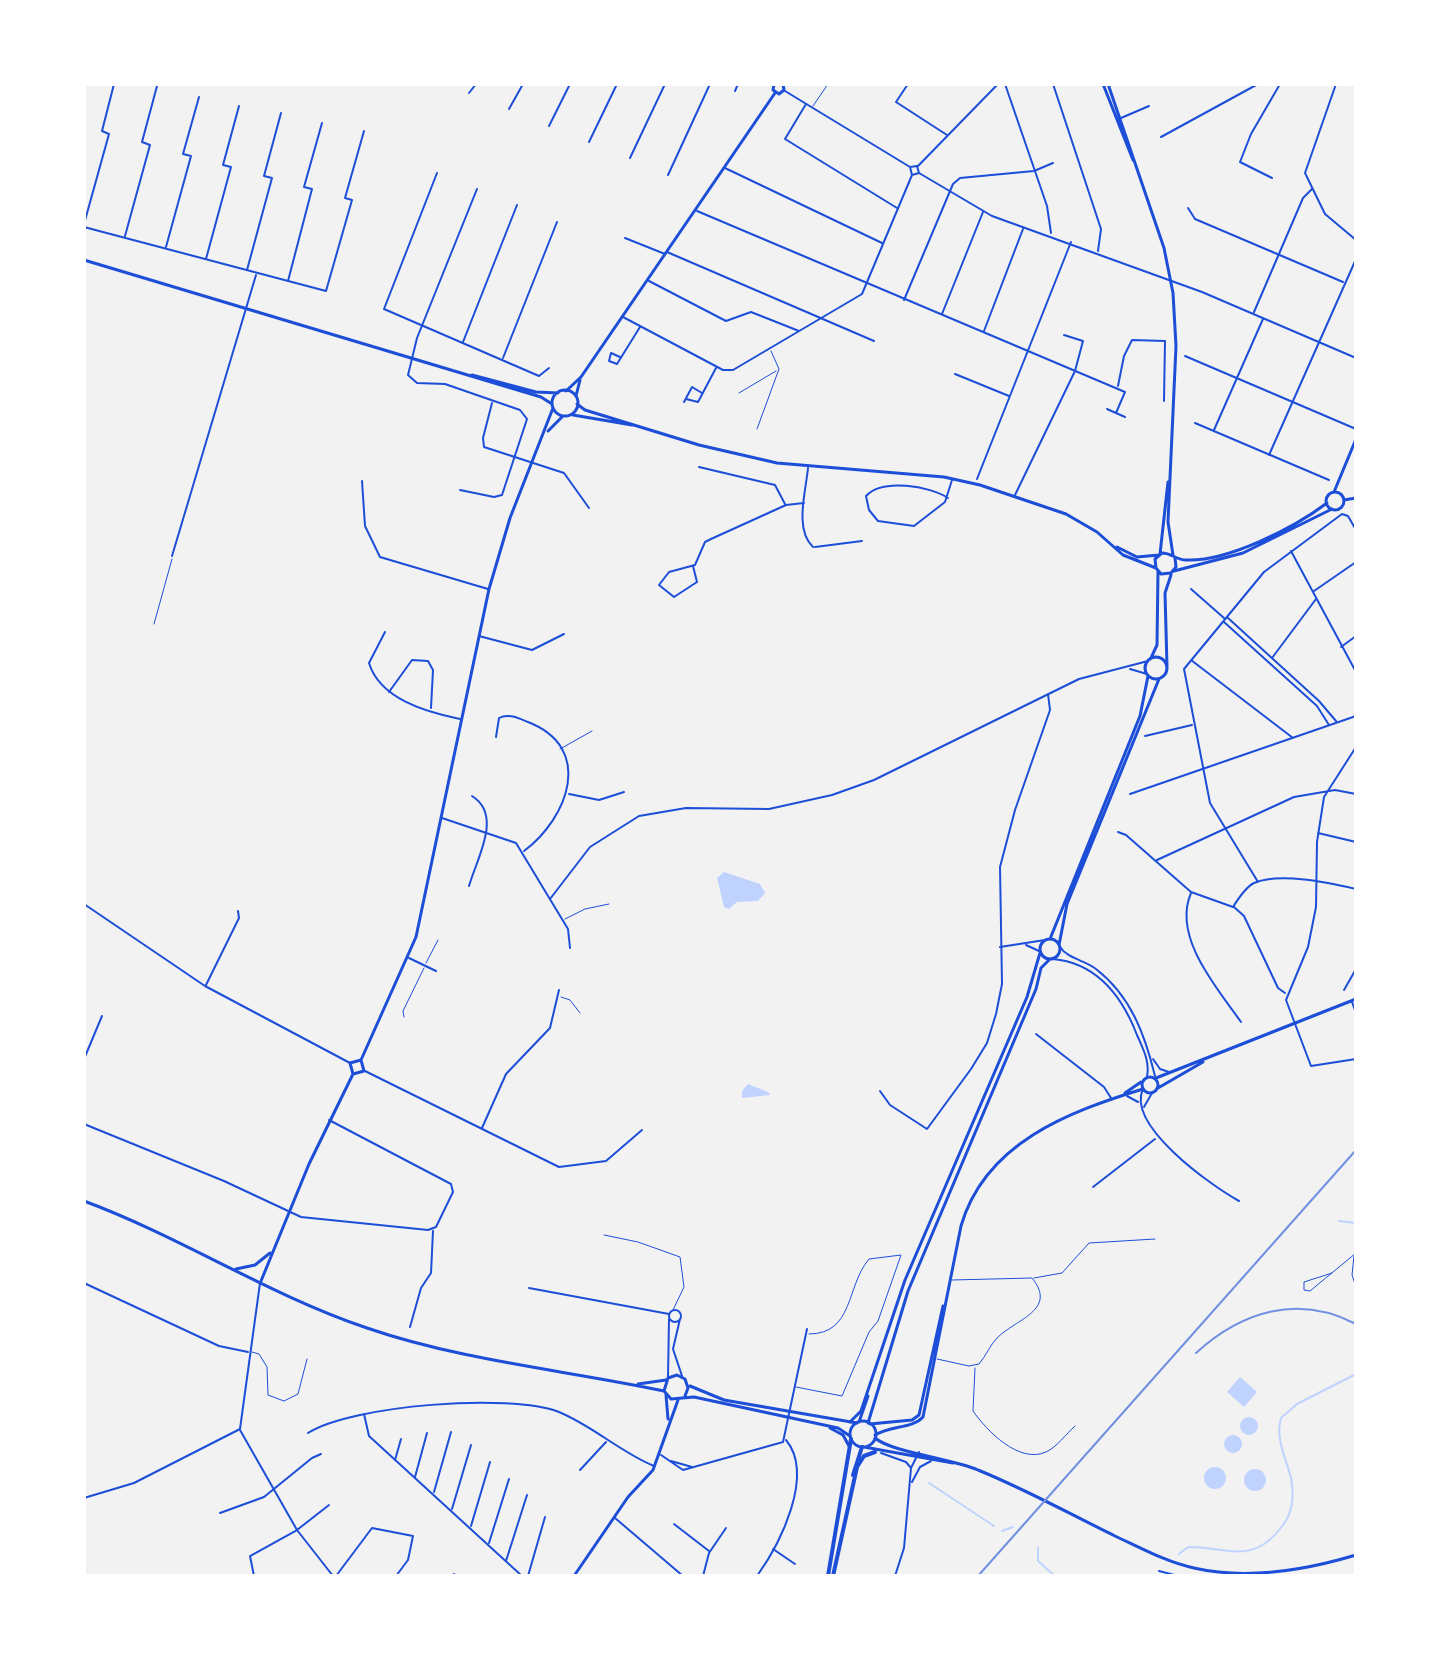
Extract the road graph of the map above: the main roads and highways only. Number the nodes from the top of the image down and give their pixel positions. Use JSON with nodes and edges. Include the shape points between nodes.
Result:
{"nodes":[{"id":1,"x":851,"y":1437,"type":"road end"},
{"id":2,"x":863,"y":1447,"type":"road end"},
{"id":3,"x":875,"y":1452,"type":"road end"},
{"id":4,"x":852,"y":1485,"type":"junction"},
{"id":5,"x":830,"y":1576,"type":"edge"}],
"edges":[{"from":1,"to":5,"type":"main road"},
{"from":2,"to":4,"type":"main road"},
{"from":3,"to":4,"type":"main road","via":[[862,1458]]},
{"from":4,"to":5,"type":"main road"}]}
